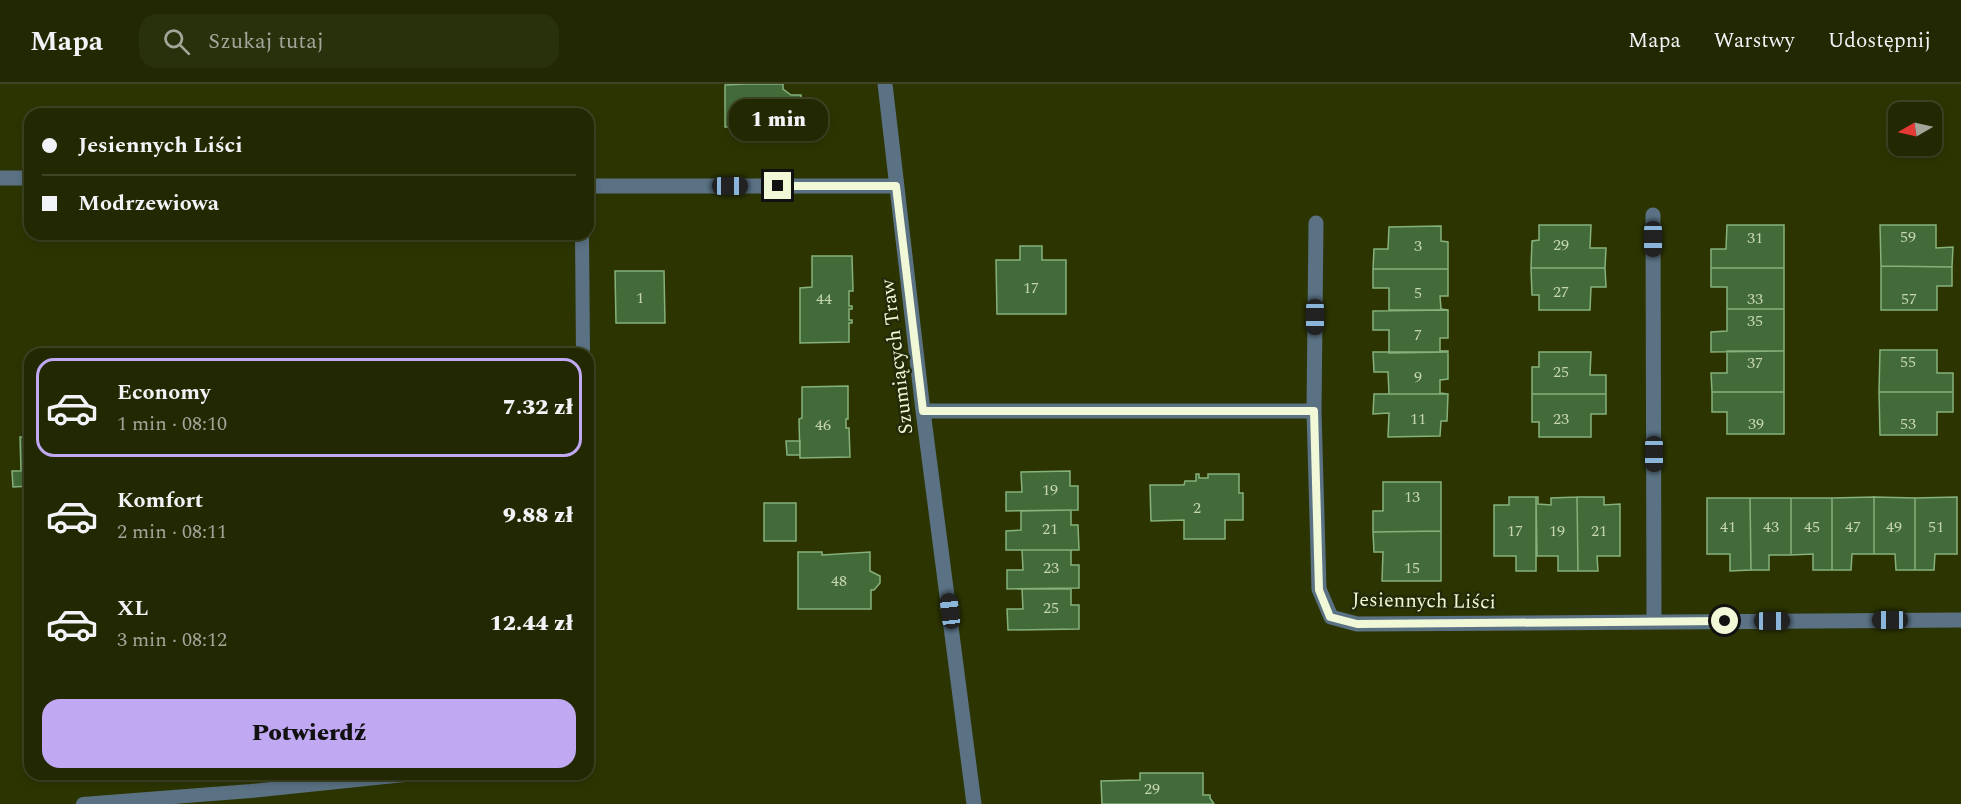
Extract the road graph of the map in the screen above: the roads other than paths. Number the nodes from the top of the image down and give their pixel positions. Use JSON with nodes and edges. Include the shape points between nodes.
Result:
{"nodes":[{"id":1,"x":885,"y":84,"type":"edge"},
{"id":2,"x":0,"y":178,"type":"edge"},
{"id":3,"x":24,"y":178,"type":"edge"},
{"id":4,"x":594,"y":186,"type":"edge"},
{"id":5,"x":896,"y":186,"type":"junction"},
{"id":6,"x":1653,"y":215,"type":"dead end"},
{"id":7,"x":1316,"y":223,"type":"dead end"},
{"id":8,"x":582,"y":240,"type":"edge"},
{"id":9,"x":583,"y":348,"type":"edge"},
{"id":10,"x":923,"y":411,"type":"junction"},
{"id":11,"x":1314,"y":411,"type":"junction"},
{"id":12,"x":1961,"y":620,"type":"edge"},
{"id":13,"x":1654,"y":621,"type":"junction"},
{"id":14,"x":360,"y":780,"type":"edge"},
{"id":15,"x":83,"y":804,"type":"edge"},
{"id":16,"x":974,"y":804,"type":"edge"}],
"edges":[{"from":1,"to":5,"type":"street","name":"Szumiących Traw"},
{"from":2,"to":3,"type":"street"},
{"from":4,"to":5,"type":"street"},
{"from":5,"to":10,"type":"street","name":"Szumiących Traw"},
{"from":6,"to":13,"type":"street"},
{"from":7,"to":11,"type":"street","name":"Jesiennych Liści"},
{"from":8,"to":9,"type":"lane"},
{"from":10,"to":11,"type":"street"},
{"from":10,"to":16,"type":"street","name":"Szumiących Traw"},
{"from":11,"to":13,"type":"street","name":"Jesiennych Liści","via":[[1319,590],[1330,617],[1357,624]]},
{"from":12,"to":13,"type":"street","name":"Jesiennych Liści"},
{"from":14,"to":15,"type":"lane"}]}
